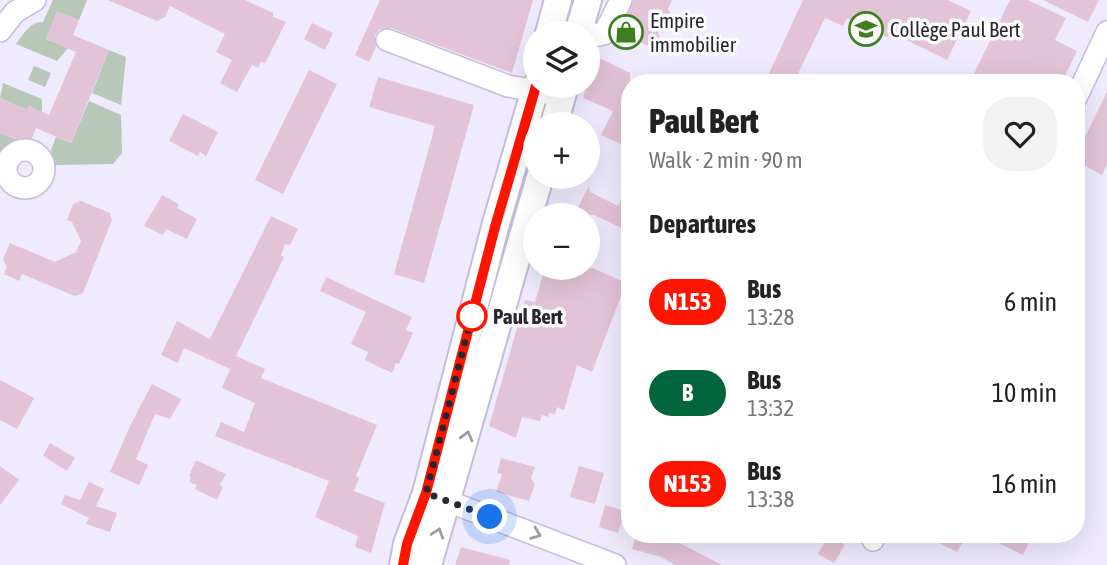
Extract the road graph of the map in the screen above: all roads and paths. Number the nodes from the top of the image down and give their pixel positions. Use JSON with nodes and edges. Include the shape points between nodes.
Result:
{"nodes":[{"id":1,"x":35,"y":0,"type":"edge"},
{"id":2,"x":558,"y":0,"type":"edge"},
{"id":3,"x":588,"y":0,"type":"edge"},
{"id":4,"x":621,"y":0,"type":"edge"},
{"id":5,"x":552,"y":21,"type":"edge"},
{"id":6,"x":582,"y":21,"type":"edge"},
{"id":7,"x":0,"y":31,"type":"edge"},
{"id":8,"x":1107,"y":32,"type":"edge"},
{"id":9,"x":600,"y":35,"type":"edge"},
{"id":10,"x":387,"y":40,"type":"dead end"},
{"id":11,"x":1085,"y":80,"type":"edge"},
{"id":12,"x":523,"y":87,"type":"edge"},
{"id":13,"x":532,"y":98,"type":"edge"},
{"id":14,"x":536,"y":189,"type":"edge"},
{"id":15,"x":437,"y":497,"type":"junction"},
{"id":16,"x":403,"y":565,"type":"edge"},
{"id":17,"x":428,"y":565,"type":"edge"},
{"id":18,"x":615,"y":565,"type":"edge"}],
"edges":[{"from":1,"to":7,"type":"street","via":[[15,12]]},
{"from":2,"to":5,"type":"main road"},
{"from":3,"to":6,"type":"main road"},
{"from":4,"to":9,"type":"street"},
{"from":8,"to":11,"type":"street"},
{"from":10,"to":12,"type":"street","via":[[508,86]]},
{"from":13,"to":15,"type":"main road","via":[[495,227]]},
{"from":15,"to":14,"type":"main road","one_way":true},
{"from":15,"to":16,"type":"main road","via":[[407,544]]},
{"from":17,"to":15,"type":"main road","one_way":true},
{"from":15,"to":18,"type":"street","one_way":true}]}
